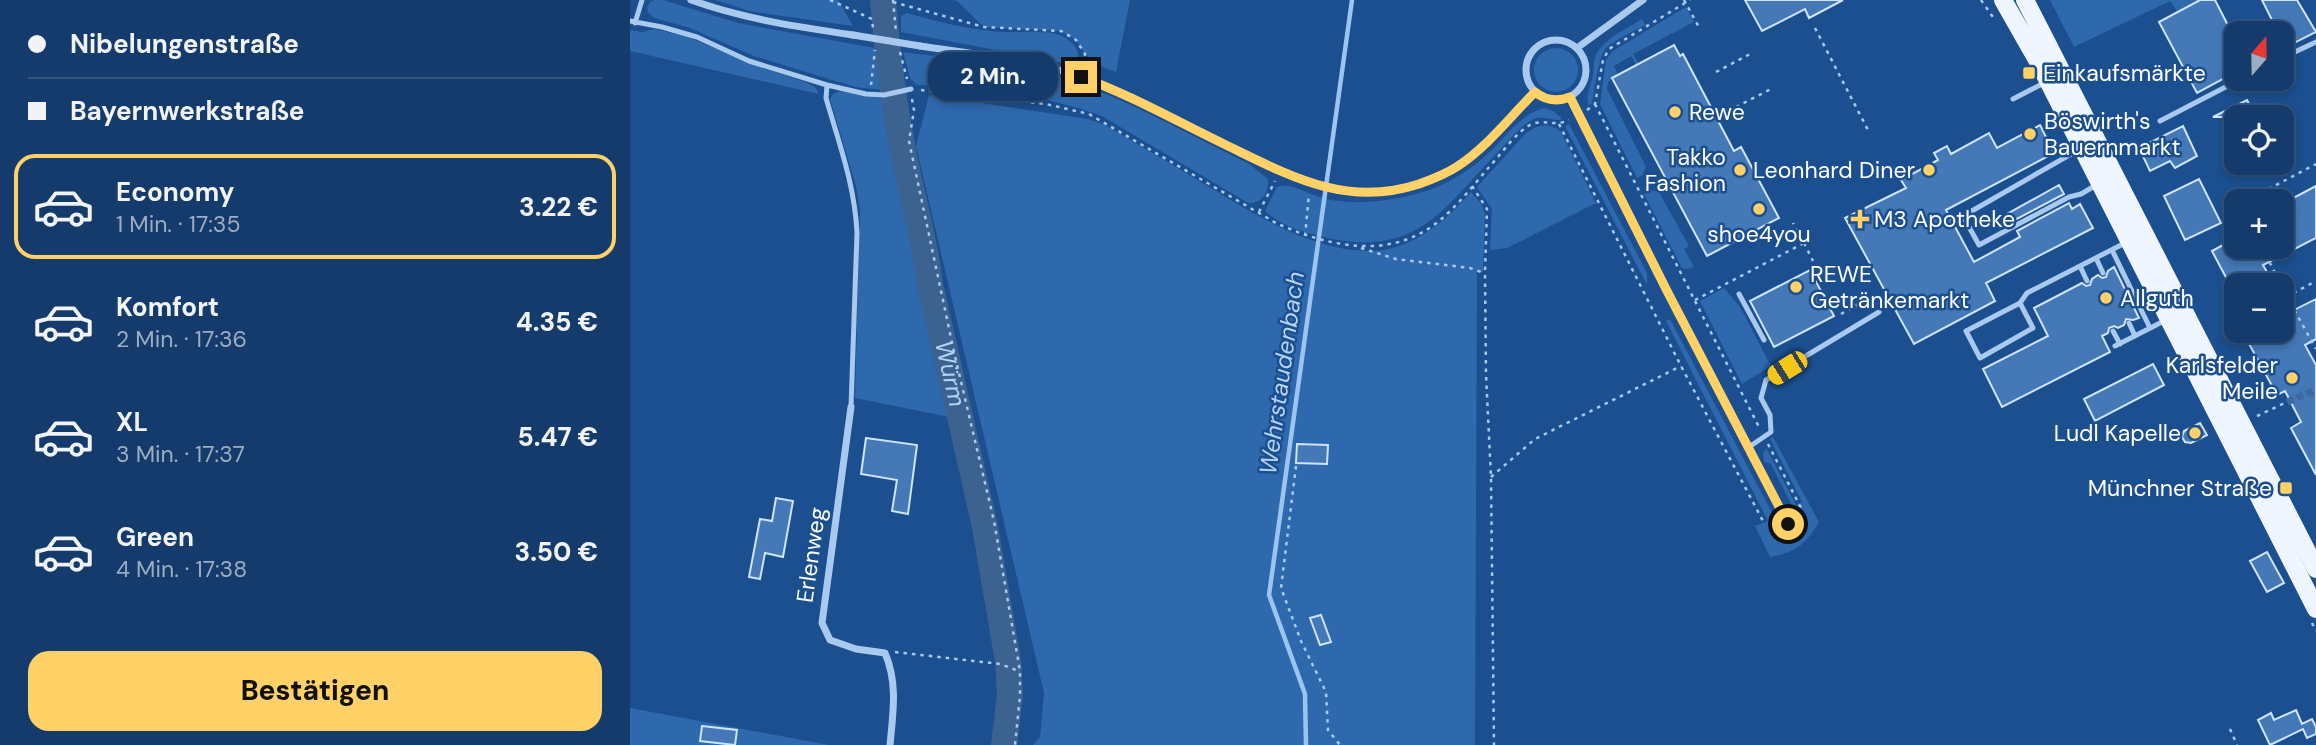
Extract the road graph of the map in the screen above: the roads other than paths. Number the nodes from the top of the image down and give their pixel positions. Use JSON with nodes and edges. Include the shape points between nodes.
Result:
{"nodes":[{"id":1,"x":642,"y":0,"type":"edge"},
{"id":2,"x":691,"y":0,"type":"edge"},
{"id":3,"x":1643,"y":0,"type":"edge"},
{"id":4,"x":2003,"y":0,"type":"edge"},
{"id":5,"x":2025,"y":0,"type":"edge"},
{"id":6,"x":633,"y":22,"type":"edge"},
{"id":7,"x":2316,"y":42,"type":"edge"},
{"id":8,"x":1577,"y":48,"type":"junction"},
{"id":9,"x":2294,"y":52,"type":"edge"},
{"id":10,"x":2056,"y":77,"type":"junction"},
{"id":11,"x":827,"y":85,"type":"junction"},
{"id":12,"x":2224,"y":88,"type":"edge"},
{"id":13,"x":911,"y":89,"type":"road end"},
{"id":14,"x":1535,"y":92,"type":"junction"},
{"id":15,"x":1570,"y":97,"type":"junction"},
{"id":16,"x":2013,"y":99,"type":"dead end"},
{"id":17,"x":2160,"y":121,"type":"dead end"},
{"id":18,"x":2090,"y":143,"type":"junction"},
{"id":19,"x":2108,"y":178,"type":"junction"},
{"id":20,"x":2137,"y":237,"type":"junction"},
{"id":21,"x":2112,"y":250,"type":"junction"},
{"id":22,"x":2096,"y":258,"type":"junction"},
{"id":23,"x":2080,"y":266,"type":"junction"},
{"id":24,"x":2103,"y":273,"type":"dead end"},
{"id":25,"x":2087,"y":281,"type":"dead end"},
{"id":26,"x":1740,"y":294,"type":"dead end"},
{"id":27,"x":2020,"y":303,"type":"junction"},
{"id":28,"x":1879,"y":312,"type":"dead end"},
{"id":29,"x":2176,"y":314,"type":"junction"},
{"id":30,"x":2129,"y":323,"type":"dead end"},
{"id":31,"x":2150,"y":328,"type":"junction"},
{"id":32,"x":2113,"y":331,"type":"dead end"},
{"id":33,"x":2135,"y":336,"type":"junction"},
{"id":34,"x":2189,"y":339,"type":"junction"},
{"id":35,"x":1764,"y":340,"type":"dead end"},
{"id":36,"x":851,"y":407,"type":"joint"},
{"id":37,"x":1749,"y":447,"type":"junction"},
{"id":38,"x":1788,"y":524,"type":"dead end"},
{"id":39,"x":2316,"y":569,"type":"edge"},
{"id":40,"x":2316,"y":609,"type":"edge"},
{"id":41,"x":890,"y":745,"type":"edge"}],
"edges":[{"from":1,"to":6,"type":"lane"},
{"from":2,"to":14,"type":"street","bridge":true,"via":[[761,21],[1025,62],[1081,77],[1280,171],[1336,190],[1381,192],[1436,178],[1472,155]]},
{"from":3,"to":8,"type":"street"},
{"from":4,"to":10,"type":"main road"},
{"from":5,"to":10,"type":"main road"},
{"from":6,"to":11,"type":"lane","via":[[697,37],[749,61]]},
{"from":7,"to":9,"type":"lane"},
{"from":8,"to":14,"type":"street","via":[[1559,40],[1532,50],[1525,68]]},
{"from":8,"to":15,"type":"street","via":[[1586,76]]},
{"from":10,"to":16,"type":"lane"},
{"from":10,"to":18,"type":"main road"},
{"from":11,"to":13,"type":"lane","via":[[884,95]]},
{"from":11,"to":36,"type":"lane","via":[[826,98],[852,183],[857,233]]},
{"from":12,"to":17,"type":"lane"},
{"from":14,"to":15,"type":"street","via":[[1545,99]]},
{"from":15,"to":37,"type":"street"},
{"from":18,"to":19,"type":"main road"},
{"from":18,"to":19,"type":"lane","via":[[1963,216],[1979,245]]},
{"from":19,"to":20,"type":"main road"},
{"from":20,"to":21,"type":"lane"},
{"from":20,"to":29,"type":"main road"},
{"from":21,"to":22,"type":"lane"},
{"from":21,"to":31,"type":"lane"},
{"from":22,"to":23,"type":"lane"},
{"from":22,"to":24,"type":"lane"},
{"from":23,"to":25,"type":"lane"},
{"from":23,"to":27,"type":"lane","via":[[2027,293]]},
{"from":26,"to":35,"type":"lane"},
{"from":27,"to":27,"type":"lane","via":[[1966,331],[1980,358],[2033,328]]},
{"from":28,"to":37,"type":"lane","via":[[1766,380],[1761,398],[1770,415],[1771,432]]},
{"from":29,"to":31,"type":"lane"},
{"from":29,"to":34,"type":"main road"},
{"from":30,"to":33,"type":"lane"},
{"from":31,"to":33,"type":"lane"},
{"from":32,"to":33,"type":"lane","via":[[2117,345]]},
{"from":34,"to":39,"type":"main road"},
{"from":34,"to":40,"type":"main road"},
{"from":36,"to":41,"type":"street","name":"Erlenweg","via":[[821,623],[830,640],[885,653],[895,697]]},
{"from":37,"to":38,"type":"street"}]}
